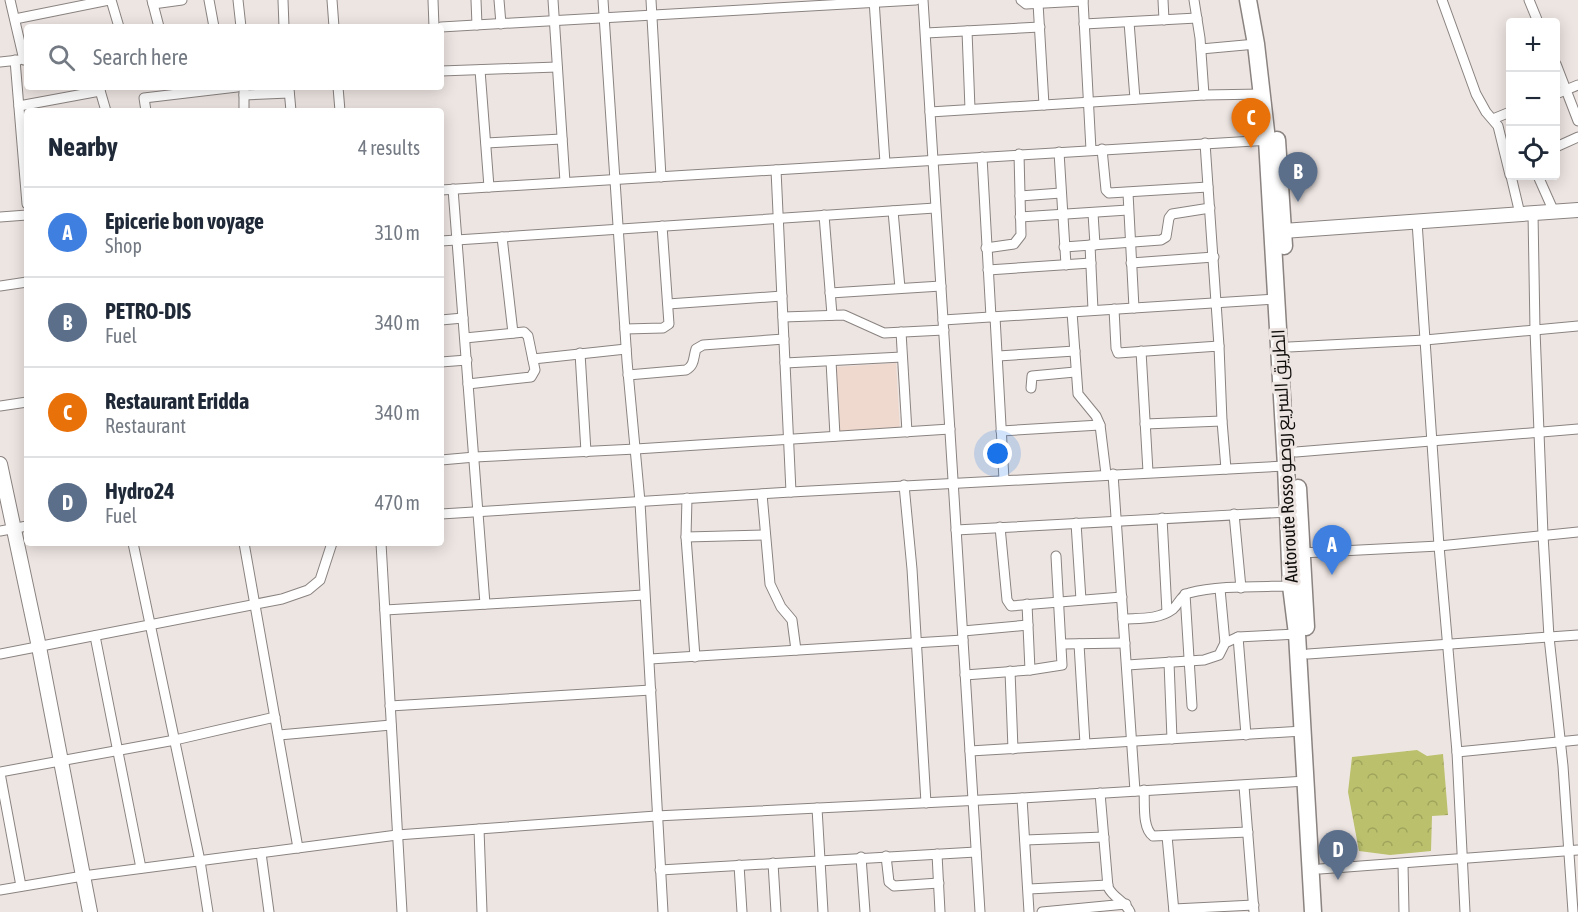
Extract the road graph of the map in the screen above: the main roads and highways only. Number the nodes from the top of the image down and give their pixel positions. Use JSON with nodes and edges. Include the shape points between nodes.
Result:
{"nodes":[{"id":1,"x":1248,"y":0,"type":"edge"},
{"id":2,"x":1258,"y":0,"type":"edge"},
{"id":3,"x":1272,"y":140,"type":"junction"},
{"id":4,"x":1291,"y":459,"type":"junction"},
{"id":5,"x":1295,"y":577,"type":"junction"},
{"id":6,"x":1313,"y":912,"type":"edge"},
{"id":7,"x":1322,"y":912,"type":"edge"}],
"edges":[{"from":1,"to":3,"type":"highway","name":"Autoroute Rosso الطريق السريع روصو"},
{"from":2,"to":3,"type":"highway","name":"Autoroute Rosso الطريق السريع روصو"},
{"from":3,"to":4,"type":"highway","name":"Autoroute Rosso الطريق السريع روصو","via":[[1277,299]]},
{"from":3,"to":4,"type":"highway","name":"Autoroute Rosso الطريق السريع روصو","via":[[1283,231]]},
{"from":4,"to":5,"type":"highway","name":"Autoroute Rosso الطريق السريع روصو","via":[[1288,512]]},
{"from":4,"to":5,"type":"highway","name":"Autoroute Rosso الطريق السريع روصو","via":[[1301,553]]},
{"from":5,"to":6,"type":"highway","name":"Autoroute Rosso الطريق السريع روصو"},
{"from":5,"to":7,"type":"highway","name":"Autoroute Rosso الطريق السريع روصو","via":[[1308,654]]}]}
